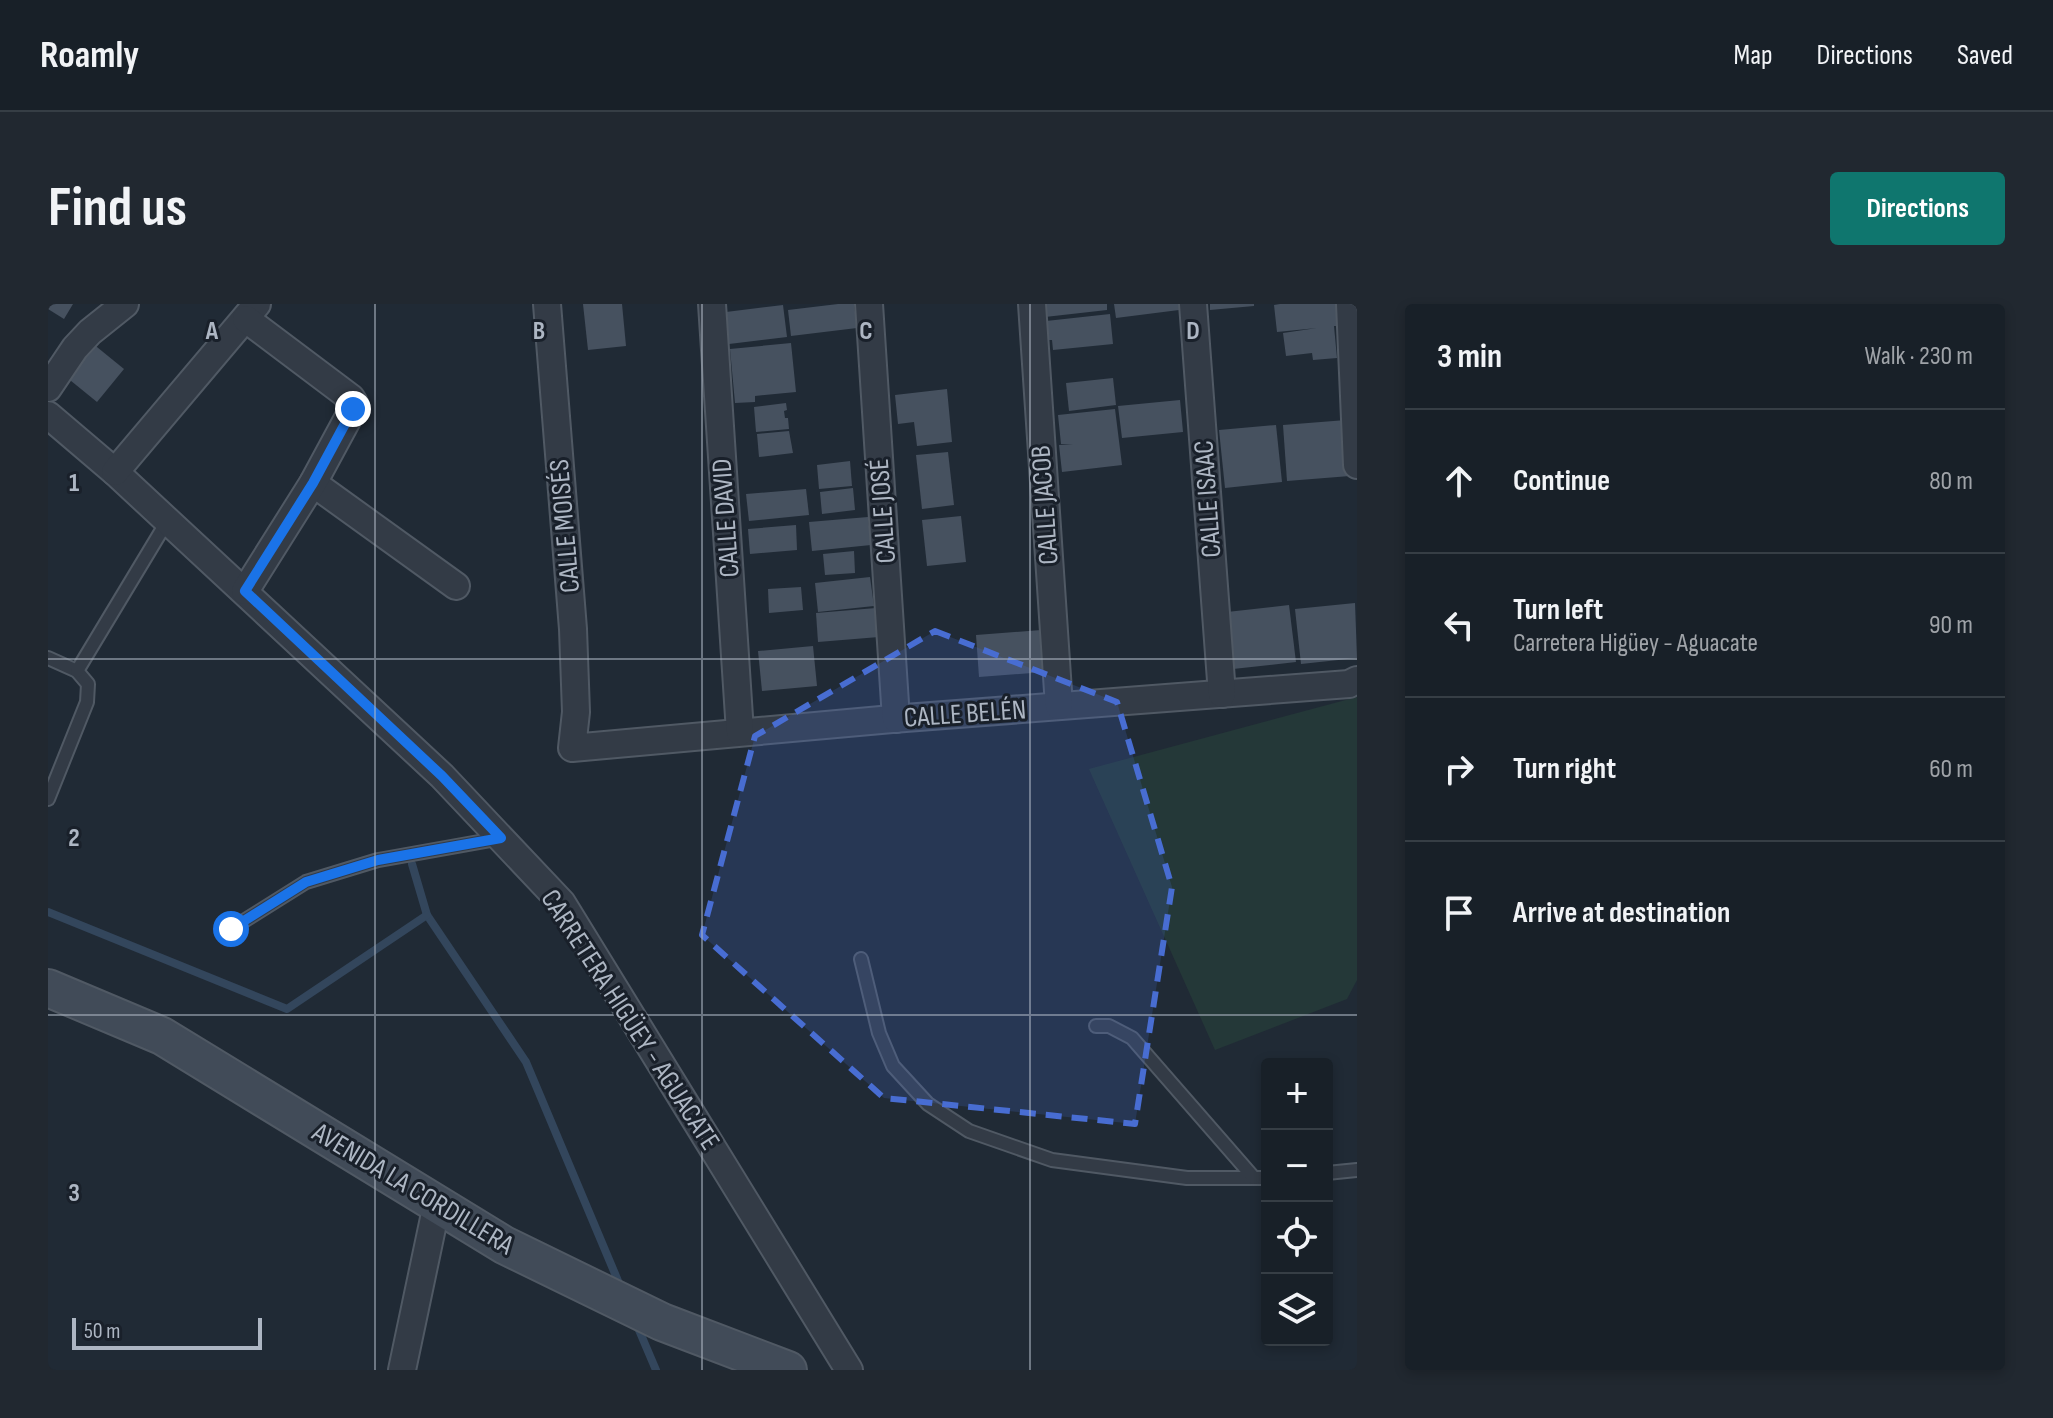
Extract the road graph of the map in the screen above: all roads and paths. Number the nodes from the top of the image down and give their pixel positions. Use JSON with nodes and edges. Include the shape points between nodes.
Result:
{"nodes":[{"id":1,"x":125,"y":304,"type":"edge"},
{"id":2,"x":547,"y":304,"type":"edge"},
{"id":3,"x":712,"y":304,"type":"edge"},
{"id":4,"x":869,"y":304,"type":"edge"},
{"id":5,"x":1032,"y":304,"type":"edge"},
{"id":6,"x":1193,"y":304,"type":"edge"},
{"id":7,"x":1350,"y":304,"type":"edge"},
{"id":8,"x":252,"y":311,"type":"edge"},
{"id":9,"x":48,"y":388,"type":"edge"},
{"id":10,"x":48,"y":415,"type":"edge"},
{"id":11,"x":1357,"y":465,"type":"edge"},
{"id":12,"x":115,"y":472,"type":"junction"},
{"id":13,"x":313,"y":483,"type":"junction"},
{"id":14,"x":168,"y":520,"type":"junction"},
{"id":15,"x":456,"y":586,"type":"dead end"},
{"id":16,"x":245,"y":591,"type":"junction"},
{"id":17,"x":48,"y":658,"type":"edge"},
{"id":18,"x":77,"y":671,"type":"junction"},
{"id":19,"x":1357,"y":680,"type":"edge"},
{"id":20,"x":1222,"y":694,"type":"junction"},
{"id":21,"x":1059,"y":706,"type":"junction"},
{"id":22,"x":896,"y":719,"type":"junction"},
{"id":23,"x":740,"y":732,"type":"junction"},
{"id":24,"x":572,"y":748,"type":"joint"},
{"id":25,"x":48,"y":799,"type":"edge"},
{"id":26,"x":501,"y":838,"type":"junction"},
{"id":27,"x":231,"y":929,"type":"dead end"},
{"id":28,"x":861,"y":959,"type":"dead end"},
{"id":29,"x":48,"y":988,"type":"edge"},
{"id":30,"x":1096,"y":1026,"type":"dead end"},
{"id":31,"x":1357,"y":1170,"type":"edge"},
{"id":32,"x":1333,"y":1172,"type":"edge"},
{"id":33,"x":1261,"y":1178,"type":"edge"},
{"id":34,"x":437,"y":1204,"type":"junction"},
{"id":35,"x":402,"y":1370,"type":"edge"},
{"id":36,"x":788,"y":1370,"type":"edge"},
{"id":37,"x":849,"y":1370,"type":"edge"}],
"edges":[{"from":1,"to":9,"type":"street","via":[[75,348]]},
{"from":2,"to":24,"type":"street","name":"CALLE MOISÉS","via":[[573,629]]},
{"from":3,"to":23,"type":"street","name":"CALLE DAVID"},
{"from":4,"to":22,"type":"street","name":"CALLE JOSÉ"},
{"from":5,"to":21,"type":"street","name":"CALLE JACOB"},
{"from":6,"to":20,"type":"street","name":"CALLE ISAAC"},
{"from":7,"to":11,"type":"street"},
{"from":8,"to":12,"type":"street"},
{"from":8,"to":13,"type":"street","via":[[354,403]]},
{"from":10,"to":12,"type":"street","name":"CARRETERA HIGÜEY - AGUACATE"},
{"from":12,"to":14,"type":"street","name":"CARRETERA HIGÜEY - AGUACATE"},
{"from":13,"to":15,"type":"street"},
{"from":13,"to":16,"type":"street"},
{"from":14,"to":16,"type":"street","name":"CARRETERA HIGÜEY - AGUACATE"},
{"from":14,"to":18,"type":"lane"},
{"from":16,"to":26,"type":"street","name":"CARRETERA HIGÜEY - AGUACATE"},
{"from":17,"to":18,"type":"lane"},
{"from":18,"to":25,"type":"lane","via":[[88,684],[87,702]]},
{"from":19,"to":20,"type":"street","name":"CALLE BELÉN"},
{"from":20,"to":21,"type":"street","name":"CALLE BELÉN"},
{"from":21,"to":22,"type":"street","name":"CALLE BELÉN"},
{"from":22,"to":23,"type":"street","name":"CALLE BELÉN"},
{"from":23,"to":24,"type":"street","name":"CALLE BELÉN"},
{"from":26,"to":27,"type":"lane","via":[[378,860],[306,882]]},
{"from":26,"to":37,"type":"street","name":"CARRETERA HIGÜEY - AGUACATE","via":[[562,903]]},
{"from":28,"to":33,"type":"lane","via":[[893,1066],[928,1104],[969,1131],[1052,1160],[1187,1178]]},
{"from":29,"to":34,"type":"main road","name":"AVENIDA LA CORDILLERA","via":[[162,1036]]},
{"from":30,"to":33,"type":"lane","via":[[1109,1026],[1132,1038]]},
{"from":31,"to":32,"type":"lane"},
{"from":34,"to":35,"type":"street"},
{"from":34,"to":36,"type":"main road","name":"AVENIDA LA CORDILLERA","via":[[504,1245],[662,1322]]}]}
